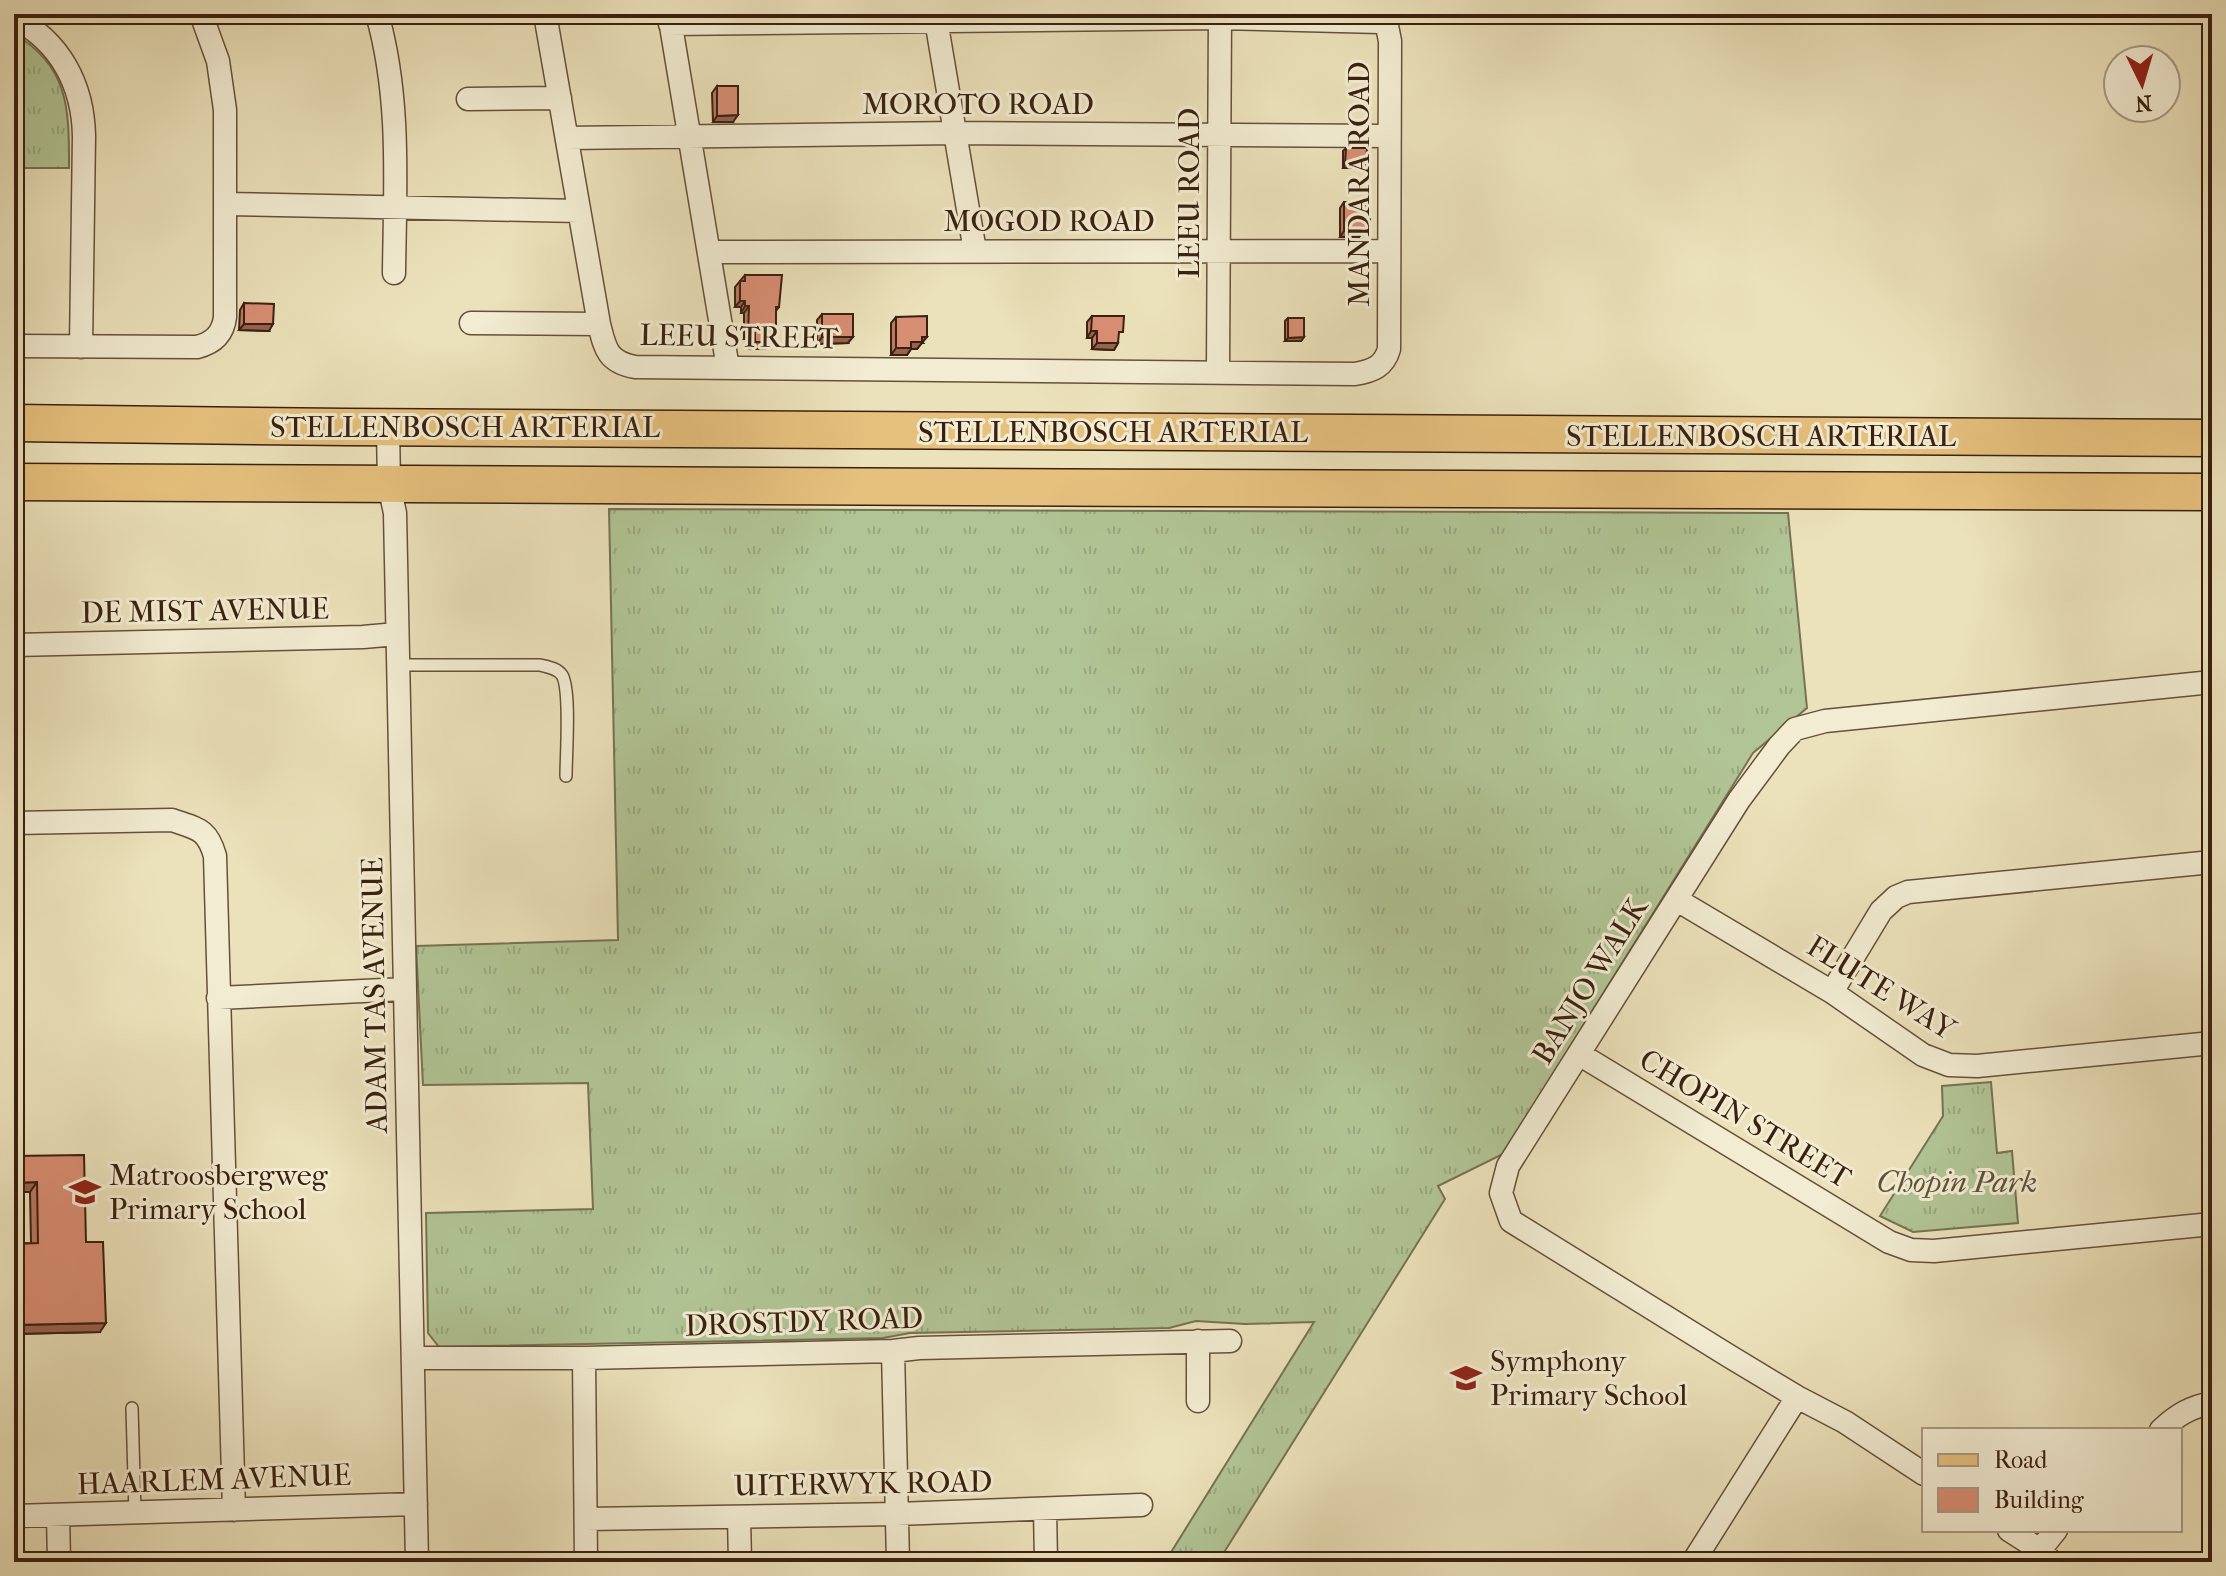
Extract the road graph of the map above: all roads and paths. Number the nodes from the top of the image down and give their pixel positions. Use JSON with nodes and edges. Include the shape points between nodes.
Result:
{"nodes":[{"id":1,"x":201,"y":14,"type":"edge"},
{"id":2,"x":377,"y":14,"type":"edge"},
{"id":3,"x":545,"y":14,"type":"edge"},
{"id":4,"x":1220,"y":16,"type":"edge"},
{"id":5,"x":14,"y":18,"type":"edge"},
{"id":6,"x":936,"y":18,"type":"edge"},
{"id":7,"x":670,"y":19,"type":"edge"},
{"id":8,"x":560,"y":98,"type":"junction"},
{"id":9,"x":468,"y":99,"type":"dead end"},
{"id":10,"x":955,"y":133,"type":"junction"},
{"id":11,"x":1219,"y":134,"type":"junction"},
{"id":12,"x":1389,"y":136,"type":"junction"},
{"id":13,"x":689,"y":137,"type":"junction"},
{"id":14,"x":567,"y":138,"type":"junction"},
{"id":15,"x":225,"y":204,"type":"junction"},
{"id":16,"x":395,"y":207,"type":"junction"},
{"id":17,"x":579,"y":211,"type":"junction"},
{"id":18,"x":975,"y":251,"type":"junction"},
{"id":19,"x":1219,"y":251,"type":"junction"},
{"id":20,"x":1388,"y":251,"type":"junction"},
{"id":21,"x":709,"y":252,"type":"junction"},
{"id":22,"x":394,"y":273,"type":"dead end"},
{"id":23,"x":471,"y":323,"type":"dead end"},
{"id":24,"x":599,"y":324,"type":"junction"},
{"id":25,"x":14,"y":346,"type":"edge"},
{"id":26,"x":81,"y":347,"type":"junction"},
{"id":27,"x":728,"y":368,"type":"junction"},
{"id":28,"x":1218,"y":372,"type":"junction"},
{"id":29,"x":14,"y":423,"type":"edge"},
{"id":30,"x":388,"y":428,"type":"junction"},
{"id":31,"x":2212,"y":438,"type":"edge"},
{"id":32,"x":14,"y":482,"type":"edge"},
{"id":33,"x":389,"y":485,"type":"junction"},
{"id":34,"x":2212,"y":492,"type":"edge"},
{"id":35,"x":397,"y":634,"type":"junction"},
{"id":36,"x":14,"y":645,"type":"edge"},
{"id":37,"x":397,"y":665,"type":"junction"},
{"id":38,"x":2212,"y":682,"type":"edge"},
{"id":39,"x":566,"y":776,"type":"dead end"},
{"id":40,"x":14,"y":823,"type":"edge"},
{"id":41,"x":2212,"y":862,"type":"edge"},
{"id":42,"x":1677,"y":900,"type":"junction"},
{"id":43,"x":404,"y":989,"type":"junction"},
{"id":44,"x":1832,"y":992,"type":"junction"},
{"id":45,"x":218,"y":998,"type":"junction"},
{"id":46,"x":2212,"y":1043,"type":"edge"},
{"id":47,"x":1579,"y":1054,"type":"junction"},
{"id":48,"x":2212,"y":1224,"type":"edge"},
{"id":49,"x":1198,"y":1341,"type":"junction"},
{"id":50,"x":1230,"y":1341,"type":"dead end"},
{"id":51,"x":893,"y":1351,"type":"junction"},
{"id":52,"x":413,"y":1358,"type":"junction"},
{"id":53,"x":584,"y":1358,"type":"junction"},
{"id":54,"x":1797,"y":1397,"type":"junction"},
{"id":55,"x":1198,"y":1401,"type":"dead end"},
{"id":56,"x":2212,"y":1403,"type":"edge"},
{"id":57,"x":132,"y":1408,"type":"dead end"},
{"id":58,"x":2163,"y":1428,"type":"edge"},
{"id":59,"x":1922,"y":1473,"type":"edge"},
{"id":60,"x":416,"y":1504,"type":"junction"},
{"id":61,"x":1141,"y":1505,"type":"dead end"},
{"id":62,"x":234,"y":1510,"type":"junction"},
{"id":63,"x":1045,"y":1510,"type":"junction"},
{"id":64,"x":135,"y":1513,"type":"junction"},
{"id":65,"x":897,"y":1514,"type":"junction"},
{"id":66,"x":58,"y":1515,"type":"junction"},
{"id":67,"x":14,"y":1516,"type":"edge"},
{"id":68,"x":739,"y":1517,"type":"junction"},
{"id":69,"x":586,"y":1519,"type":"junction"},
{"id":70,"x":2011,"y":1532,"type":"edge"},
{"id":71,"x":2055,"y":1532,"type":"edge"},
{"id":72,"x":2040,"y":1558,"type":"edge"},
{"id":73,"x":59,"y":1562,"type":"edge"},
{"id":74,"x":417,"y":1562,"type":"edge"},
{"id":75,"x":586,"y":1562,"type":"edge"},
{"id":76,"x":740,"y":1562,"type":"edge"},
{"id":77,"x":898,"y":1562,"type":"edge"},
{"id":78,"x":1046,"y":1562,"type":"edge"},
{"id":79,"x":1693,"y":1562,"type":"edge"}],
"edges":[{"from":1,"to":15,"type":"street","via":[[223,85]]},
{"from":2,"to":16,"type":"street","via":[[393,94]]},
{"from":3,"to":8,"type":"street","name":"LEEU STREET"},
{"from":4,"to":6,"type":"street","name":"MANDARA ROAD"},
{"from":4,"to":11,"type":"street","name":"LEEU ROAD"},
{"from":4,"to":12,"type":"street","name":"MANDARA ROAD","via":[[1370,20],[1387,26]]},
{"from":5,"to":26,"type":"street","via":[[55,50],[81,102]]},
{"from":6,"to":7,"type":"street","name":"MANDARA ROAD"},
{"from":6,"to":10,"type":"street"},
{"from":7,"to":13,"type":"street"},
{"from":8,"to":9,"type":"street"},
{"from":8,"to":14,"type":"street","name":"LEEU STREET"},
{"from":10,"to":11,"type":"street","name":"MOROTO ROAD"},
{"from":10,"to":13,"type":"street","name":"MOROTO ROAD"},
{"from":10,"to":18,"type":"street"},
{"from":11,"to":12,"type":"street","name":"MOROTO ROAD"},
{"from":11,"to":19,"type":"street","name":"LEEU ROAD"},
{"from":12,"to":20,"type":"street","name":"MANDARA ROAD"},
{"from":13,"to":14,"type":"street","name":"MOROTO ROAD"},
{"from":13,"to":21,"type":"street"},
{"from":14,"to":17,"type":"street","name":"LEEU STREET"},
{"from":15,"to":16,"type":"street"},
{"from":15,"to":26,"type":"street","via":[[225,317],[215,339],[197,347]]},
{"from":16,"to":17,"type":"street"},
{"from":16,"to":22,"type":"street"},
{"from":17,"to":24,"type":"street","name":"LEEU STREET"},
{"from":18,"to":19,"type":"street","name":"MOGOD ROAD"},
{"from":18,"to":21,"type":"street","name":"MOGOD ROAD"},
{"from":19,"to":20,"type":"street","name":"MOGOD ROAD"},
{"from":19,"to":28,"type":"street","name":"LEEU ROAD"},
{"from":20,"to":28,"type":"street","name":"MANDARA ROAD","via":[[1389,349],[1382,364],[1355,374]]},
{"from":21,"to":27,"type":"street"},
{"from":23,"to":24,"type":"street"},
{"from":24,"to":27,"type":"street","name":"LEEU STREET","via":[[605,349],[625,365]]},
{"from":25,"to":26,"type":"street"},
{"from":27,"to":28,"type":"street","name":"LEEU STREET"},
{"from":29,"to":30,"type":"main road","name":"STELLENBOSCH ARTERIAL"},
{"from":30,"to":31,"type":"main road","name":"STELLENBOSCH ARTERIAL"},
{"from":30,"to":33,"type":"street","name":"ADAM TAS AVENUE"},
{"from":32,"to":33,"type":"main road","name":"STELLENBOSCH ARTERIAL"},
{"from":33,"to":34,"type":"main road","name":"STELLENBOSCH ARTERIAL"},
{"from":33,"to":35,"type":"street","name":"ADAM TAS AVENUE","via":[[395,513]]},
{"from":35,"to":36,"type":"street","name":"DE MIST AVENUE"},
{"from":35,"to":37,"type":"street","name":"ADAM TAS AVENUE"},
{"from":37,"to":39,"type":"lane","via":[[553,668],[566,688]]},
{"from":37,"to":43,"type":"street","name":"ADAM TAS AVENUE"},
{"from":38,"to":42,"type":"street","name":"BANJO WALK","via":[[1825,721],[1795,729],[1739,800]]},
{"from":40,"to":45,"type":"street","via":[[172,820],[204,832],[215,856]]},
{"from":41,"to":44,"type":"street","via":[[1908,892],[1881,911]]},
{"from":42,"to":44,"type":"street","name":"FLUTE WAY"},
{"from":42,"to":47,"type":"street","name":"BANJO WALK"},
{"from":43,"to":45,"type":"street"},
{"from":43,"to":52,"type":"street","name":"ADAM TAS AVENUE"},
{"from":44,"to":46,"type":"street","name":"FLUTE WAY","via":[[1923,1055],[1949,1065]]},
{"from":45,"to":62,"type":"street"},
{"from":47,"to":48,"type":"street","name":"CHOPIN STREET","via":[[1889,1242],[1911,1250]]},
{"from":47,"to":54,"type":"street","name":"BANJO WALK","via":[[1508,1166],[1501,1193],[1511,1221]]},
{"from":49,"to":50,"type":"street","name":"DROSTDY ROAD"},
{"from":49,"to":51,"type":"street","name":"DROSTDY ROAD"},
{"from":49,"to":55,"type":"street"},
{"from":51,"to":53,"type":"street","name":"DROSTDY ROAD"},
{"from":51,"to":65,"type":"street"},
{"from":52,"to":53,"type":"street","name":"DROSTDY ROAD"},
{"from":52,"to":60,"type":"street","name":"ADAM TAS AVENUE"},
{"from":53,"to":69,"type":"street"},
{"from":54,"to":59,"type":"street","name":"BANJO WALK"},
{"from":54,"to":79,"type":"street"},
{"from":56,"to":58,"type":"street","via":[[2180,1413]]},
{"from":57,"to":64,"type":"lane"},
{"from":60,"to":62,"type":"street","name":"HAARLEM AVENUE"},
{"from":60,"to":74,"type":"street","name":"ADAM TAS AVENUE"},
{"from":61,"to":63,"type":"street","name":"UITERWYK ROAD"},
{"from":62,"to":64,"type":"street","name":"HAARLEM AVENUE"},
{"from":63,"to":65,"type":"street","name":"UITERWYK ROAD"},
{"from":63,"to":78,"type":"street"},
{"from":64,"to":66,"type":"street","name":"HAARLEM AVENUE"},
{"from":65,"to":68,"type":"street","name":"UITERWYK ROAD"},
{"from":65,"to":77,"type":"street"},
{"from":66,"to":67,"type":"street","name":"HAARLEM AVENUE"},
{"from":66,"to":73,"type":"street"},
{"from":68,"to":69,"type":"street","name":"UITERWYK ROAD"},
{"from":68,"to":76,"type":"street"},
{"from":69,"to":75,"type":"street"},
{"from":70,"to":72,"type":"street"},
{"from":71,"to":72,"type":"street"}]}
